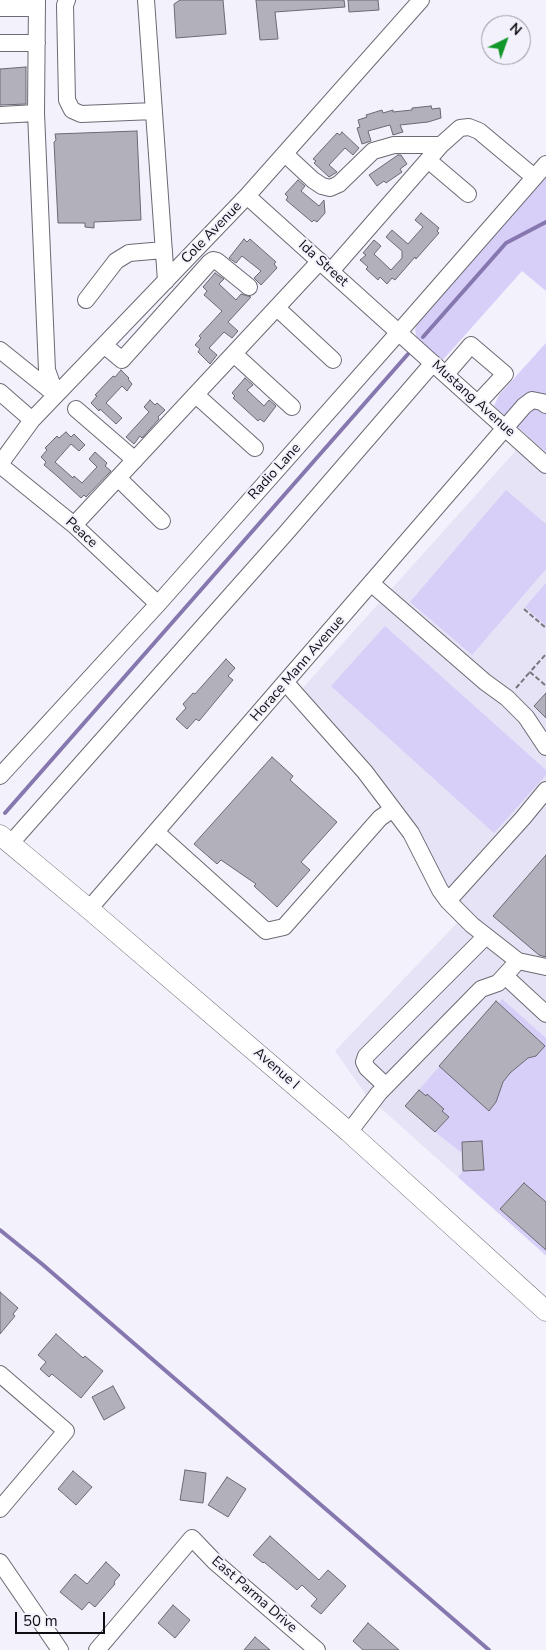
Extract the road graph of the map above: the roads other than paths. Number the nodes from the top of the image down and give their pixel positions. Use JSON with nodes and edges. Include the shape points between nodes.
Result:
{"nodes":[{"id":1,"x":67,"y":0,"type":"edge"},
{"id":2,"x":146,"y":0,"type":"edge"},
{"id":3,"x":421,"y":0,"type":"edge"},
{"id":4,"x":37,"y":4,"type":"edge"},
{"id":5,"x":0,"y":8,"type":"edge"},
{"id":6,"x":0,"y":43,"type":"edge"},
{"id":7,"x":37,"y":43,"type":"junction"},
{"id":8,"x":154,"y":111,"type":"junction"},
{"id":9,"x":36,"y":113,"type":"junction"},
{"id":10,"x":0,"y":115,"type":"edge"},
{"id":11,"x":441,"y":146,"type":"junction"},
{"id":12,"x":284,"y":154,"type":"junction"},
{"id":13,"x":428,"y":160,"type":"junction"},
{"id":14,"x":546,"y":164,"type":"edge"},
{"id":15,"x":534,"y":177,"type":"junction"},
{"id":16,"x":468,"y":194,"type":"dead end"},
{"id":17,"x":247,"y":196,"type":"junction"},
{"id":18,"x":164,"y":250,"type":"junction"},
{"id":19,"x":326,"y":266,"type":"junction"},
{"id":20,"x":166,"y":281,"type":"junction"},
{"id":21,"x":249,"y":287,"type":"dead end"},
{"id":22,"x":86,"y":300,"type":"dead end"},
{"id":23,"x":277,"y":308,"type":"junction"},
{"id":24,"x":400,"y":332,"type":"junction"},
{"id":25,"x":104,"y":345,"type":"junction"},
{"id":26,"x":0,"y":350,"type":"edge"},
{"id":27,"x":234,"y":354,"type":"junction"},
{"id":28,"x":333,"y":360,"type":"dead end"},
{"id":29,"x":440,"y":368,"type":"junction"},
{"id":30,"x":0,"y":392,"type":"edge"},
{"id":31,"x":56,"y":395,"type":"junction"},
{"id":32,"x":196,"y":395,"type":"junction"},
{"id":33,"x":478,"y":404,"type":"junction"},
{"id":34,"x":546,"y":405,"type":"edge"},
{"id":35,"x":292,"y":407,"type":"dead end"},
{"id":36,"x":76,"y":409,"type":"dead end"},
{"id":37,"x":32,"y":420,"type":"junction"},
{"id":38,"x":505,"y":428,"type":"junction"},
{"id":39,"x":255,"y":448,"type":"dead end"},
{"id":40,"x":135,"y":460,"type":"junction"},
{"id":41,"x":0,"y":464,"type":"edge"},
{"id":42,"x":546,"y":465,"type":"edge"},
{"id":43,"x":118,"y":478,"type":"junction"},
{"id":44,"x":162,"y":521,"type":"dead end"},
{"id":45,"x":74,"y":525,"type":"junction"},
{"id":46,"x":372,"y":584,"type":"junction"},
{"id":47,"x":158,"y":604,"type":"junction"},
{"id":48,"x":286,"y":683,"type":"junction"},
{"id":49,"x":546,"y":747,"type":"edge"},
{"id":50,"x":0,"y":776,"type":"edge"},
{"id":51,"x":546,"y":790,"type":"edge"},
{"id":52,"x":393,"y":809,"type":"junction"},
{"id":53,"x":156,"y":832,"type":"junction"},
{"id":54,"x":5,"y":840,"type":"edge"},
{"id":55,"x":448,"y":901,"type":"junction"},
{"id":56,"x":89,"y":910,"type":"junction"},
{"id":57,"x":486,"y":936,"type":"junction"},
{"id":58,"x":518,"y":961,"type":"junction"},
{"id":59,"x":546,"y":967,"type":"edge"},
{"id":60,"x":505,"y":976,"type":"junction"},
{"id":61,"x":546,"y":1014,"type":"edge"},
{"id":62,"x":383,"y":1090,"type":"junction"},
{"id":63,"x":349,"y":1132,"type":"junction"},
{"id":64,"x":546,"y":1311,"type":"edge"},
{"id":65,"x":0,"y":1374,"type":"edge"},
{"id":66,"x":0,"y":1508,"type":"edge"},
{"id":67,"x":0,"y":1562,"type":"edge"},
{"id":68,"x":309,"y":1648,"type":"edge"},
{"id":69,"x":60,"y":1650,"type":"edge"},
{"id":70,"x":97,"y":1650,"type":"edge"}],
"edges":[{"from":1,"to":8,"type":"street","via":[[67,100],[72,110],[81,114]]},
{"from":2,"to":8,"type":"street"},
{"from":3,"to":12,"type":"street","name":"Cole Avenue"},
{"from":4,"to":5,"type":"street"},
{"from":4,"to":7,"type":"street"},
{"from":6,"to":7,"type":"street"},
{"from":7,"to":9,"type":"street"},
{"from":8,"to":18,"type":"street"},
{"from":9,"to":10,"type":"street"},
{"from":9,"to":31,"type":"street","via":[[47,370]]},
{"from":11,"to":12,"type":"street","via":[[394,145],[373,152],[339,184],[330,188],[313,180]]},
{"from":11,"to":13,"type":"street"},
{"from":11,"to":15,"type":"street","via":[[460,128],[469,127],[479,131]]},
{"from":12,"to":17,"type":"street","name":"Cole Avenue"},
{"from":13,"to":16,"type":"street"},
{"from":13,"to":19,"type":"street"},
{"from":14,"to":15,"type":"street","name":"Radio Lane"},
{"from":15,"to":24,"type":"street","name":"Radio Lane"},
{"from":17,"to":19,"type":"street","name":"Ida Street"},
{"from":17,"to":20,"type":"street","name":"Cole Avenue"},
{"from":18,"to":20,"type":"street"},
{"from":18,"to":22,"type":"street","via":[[129,253],[116,261]]},
{"from":19,"to":23,"type":"street"},
{"from":19,"to":24,"type":"street","name":"Ida Street"},
{"from":20,"to":25,"type":"street","name":"Cole Avenue"},
{"from":21,"to":25,"type":"street","via":[[213,260],[122,360]]},
{"from":23,"to":27,"type":"street"},
{"from":23,"to":28,"type":"street"},
{"from":24,"to":29,"type":"street","name":"Mustang Avenue"},
{"from":24,"to":47,"type":"street","name":"Radio Lane"},
{"from":25,"to":31,"type":"street","name":"Cole Avenue"},
{"from":26,"to":31,"type":"street"},
{"from":27,"to":32,"type":"street"},
{"from":27,"to":35,"type":"street"},
{"from":29,"to":33,"type":"street","name":"Mustang Avenue"},
{"from":29,"to":33,"type":"street","via":[[471,345],[505,374]]},
{"from":29,"to":54,"type":"street"},
{"from":30,"to":37,"type":"street"},
{"from":31,"to":37,"type":"street","name":"Cole Avenue"},
{"from":32,"to":39,"type":"street"},
{"from":32,"to":40,"type":"street"},
{"from":33,"to":38,"type":"street","name":"Mustang Avenue"},
{"from":34,"to":38,"type":"street","name":"Horace Mann Avenue","via":[[532,400]]},
{"from":36,"to":40,"type":"street"},
{"from":37,"to":41,"type":"street","name":"Cole Avenue"},
{"from":38,"to":42,"type":"street","name":"Mustang Avenue"},
{"from":38,"to":46,"type":"street","name":"Horace Mann Avenue"},
{"from":40,"to":43,"type":"street"},
{"from":41,"to":45,"type":"street","name":"Peace"},
{"from":43,"to":44,"type":"street"},
{"from":43,"to":45,"type":"street"},
{"from":45,"to":47,"type":"street","name":"Peace"},
{"from":46,"to":48,"type":"street","name":"Horace Mann Avenue"},
{"from":46,"to":49,"type":"street","via":[[485,682],[508,698],[526,717]]},
{"from":47,"to":50,"type":"street","name":"Radio Lane"},
{"from":48,"to":52,"type":"street","via":[[365,772]]},
{"from":48,"to":53,"type":"street","name":"Horace Mann Avenue"},
{"from":51,"to":55,"type":"street"},
{"from":52,"to":53,"type":"street","via":[[380,818],[284,927],[266,931]]},
{"from":52,"to":55,"type":"street","via":[[411,832]]},
{"from":53,"to":56,"type":"street","name":"Horace Mann Avenue"},
{"from":54,"to":56,"type":"main road","name":"Avenue I"},
{"from":55,"to":57,"type":"street"},
{"from":56,"to":63,"type":"main road","name":"Avenue I"},
{"from":57,"to":58,"type":"street"},
{"from":57,"to":62,"type":"street","via":[[366,1056],[367,1068]]},
{"from":58,"to":59,"type":"street"},
{"from":58,"to":60,"type":"street"},
{"from":60,"to":61,"type":"street"},
{"from":60,"to":62,"type":"street","via":[[498,983],[480,988]]},
{"from":62,"to":63,"type":"street"},
{"from":63,"to":64,"type":"main road","name":"Avenue I"},
{"from":65,"to":66,"type":"street","via":[[66,1431]]},
{"from":67,"to":69,"type":"street"},
{"from":68,"to":70,"type":"street","name":"East Parma Drive","via":[[192,1538]]}]}
